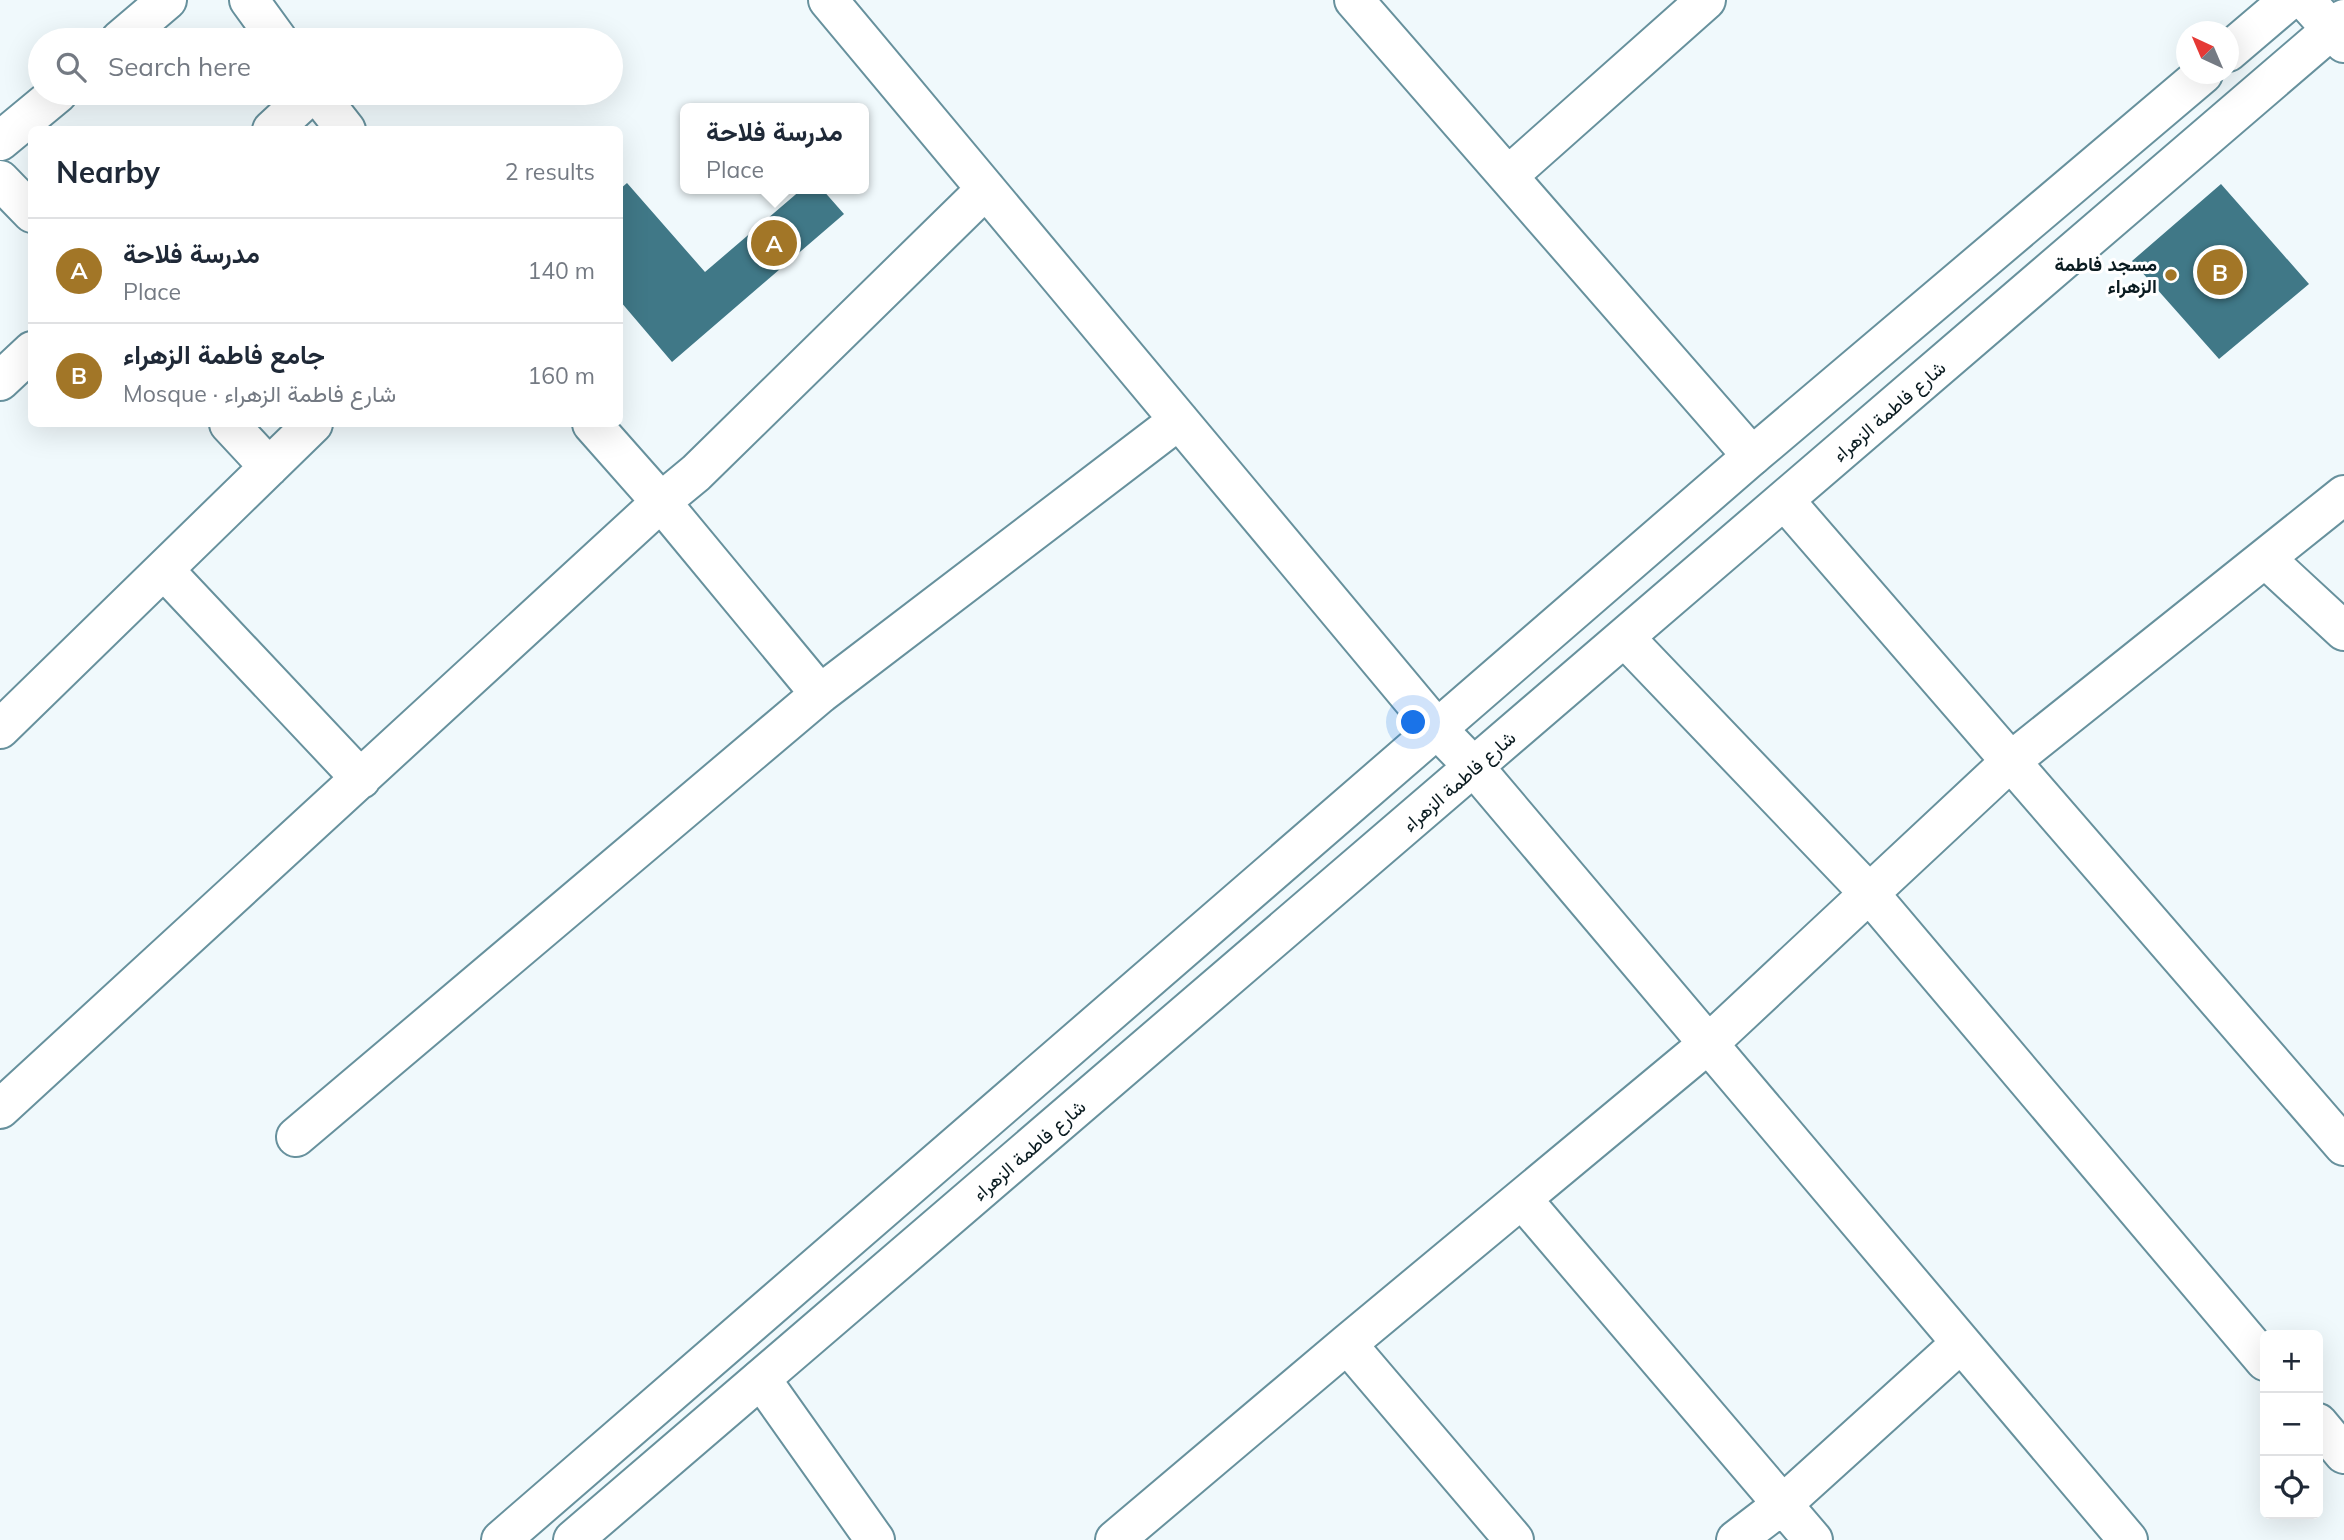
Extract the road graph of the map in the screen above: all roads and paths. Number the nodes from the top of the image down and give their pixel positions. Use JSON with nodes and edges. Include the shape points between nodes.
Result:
{"nodes":[{"id":1,"x":167,"y":0,"type":"edge"},
{"id":2,"x":249,"y":0,"type":"edge"},
{"id":3,"x":1354,"y":0,"type":"edge"},
{"id":4,"x":1706,"y":0,"type":"edge"},
{"id":5,"x":2289,"y":0,"type":"edge"},
{"id":6,"x":2305,"y":0,"type":"edge"},
{"id":7,"x":836,"y":3,"type":"edge"},
{"id":8,"x":134,"y":28,"type":"edge"},
{"id":9,"x":269,"y":28,"type":"edge"},
{"id":10,"x":2340,"y":31,"type":"edge"},
{"id":11,"x":2239,"y":43,"type":"edge"},
{"id":12,"x":2191,"y":84,"type":"edge"},
{"id":13,"x":44,"y":105,"type":"edge"},
{"id":14,"x":299,"y":105,"type":"edge"},
{"id":15,"x":326,"y":105,"type":"edge"},
{"id":16,"x":276,"y":126,"type":"edge"},
{"id":17,"x":343,"y":126,"type":"edge"},
{"id":18,"x":0,"y":141,"type":"edge"},
{"id":19,"x":1508,"y":176,"type":"junction"},
{"id":20,"x":0,"y":180,"type":"edge"},
{"id":21,"x":986,"y":189,"type":"junction"},
{"id":22,"x":28,"y":209,"type":"edge"},
{"id":23,"x":28,"y":355,"type":"edge"},
{"id":24,"x":0,"y":381,"type":"edge"},
{"id":25,"x":1179,"y":420,"type":"junction"},
{"id":26,"x":232,"y":427,"type":"edge"},
{"id":27,"x":310,"y":427,"type":"edge"},
{"id":28,"x":595,"y":427,"type":"edge"},
{"id":29,"x":1752,"y":456,"type":"junction"},
{"id":30,"x":269,"y":467,"type":"junction"},
{"id":31,"x":1709,"y":493,"type":"junction"},
{"id":32,"x":2344,"y":495,"type":"edge"},
{"id":33,"x":1785,"y":501,"type":"junction"},
{"id":34,"x":661,"y":502,"type":"junction"},
{"id":35,"x":1744,"y":536,"type":"junction"},
{"id":36,"x":2266,"y":559,"type":"junction"},
{"id":37,"x":164,"y":570,"type":"junction"},
{"id":38,"x":2344,"y":631,"type":"edge"},
{"id":39,"x":1625,"y":638,"type":"junction"},
{"id":40,"x":820,"y":694,"type":"junction"},
{"id":41,"x":0,"y":729,"type":"edge"},
{"id":42,"x":1437,"y":729,"type":"junction"},
{"id":43,"x":2011,"y":761,"type":"junction"},
{"id":44,"x":1475,"y":768,"type":"junction"},
{"id":45,"x":361,"y":779,"type":"junction"},
{"id":46,"x":1869,"y":893,"type":"junction"},
{"id":47,"x":1708,"y":1044,"type":"junction"},
{"id":48,"x":0,"y":1109,"type":"edge"},
{"id":49,"x":296,"y":1138,"type":"dead end"},
{"id":50,"x":2344,"y":1146,"type":"edge"},
{"id":51,"x":1522,"y":1199,"type":"junction"},
{"id":52,"x":1961,"y":1343,"type":"junction"},
{"id":53,"x":1347,"y":1344,"type":"junction"},
{"id":54,"x":2260,"y":1355,"type":"edge"},
{"id":55,"x":761,"y":1379,"type":"junction"},
{"id":56,"x":2323,"y":1429,"type":"edge"},
{"id":57,"x":2344,"y":1454,"type":"edge"},
{"id":58,"x":1783,"y":1504,"type":"junction"},
{"id":59,"x":501,"y":1540,"type":"edge"},
{"id":60,"x":573,"y":1540,"type":"edge"},
{"id":61,"x":875,"y":1540,"type":"edge"},
{"id":62,"x":1115,"y":1540,"type":"edge"},
{"id":63,"x":1514,"y":1540,"type":"edge"},
{"id":64,"x":1736,"y":1540,"type":"edge"},
{"id":65,"x":1813,"y":1540,"type":"edge"},
{"id":66,"x":2128,"y":1540,"type":"edge"}],
"edges":[{"from":1,"to":8,"type":"street"},
{"from":2,"to":9,"type":"street"},
{"from":3,"to":19,"type":"street"},
{"from":4,"to":19,"type":"street"},
{"from":5,"to":11,"type":"street"},
{"from":6,"to":10,"type":"street"},
{"from":7,"to":21,"type":"street"},
{"from":10,"to":33,"type":"street","name":"شارع فاطمة الزهراء"},
{"from":12,"to":29,"type":"street"},
{"from":13,"to":18,"type":"street"},
{"from":14,"to":16,"type":"street"},
{"from":15,"to":17,"type":"street"},
{"from":19,"to":29,"type":"street"},
{"from":20,"to":22,"type":"street"},
{"from":21,"to":25,"type":"street"},
{"from":21,"to":34,"type":"street"},
{"from":23,"to":24,"type":"street"},
{"from":25,"to":40,"type":"street"},
{"from":25,"to":42,"type":"street"},
{"from":26,"to":30,"type":"street"},
{"from":27,"to":30,"type":"street"},
{"from":28,"to":34,"type":"street"},
{"from":29,"to":31,"type":"street"},
{"from":30,"to":37,"type":"street"},
{"from":31,"to":35,"type":"street"},
{"from":31,"to":42,"type":"street"},
{"from":32,"to":36,"type":"street"},
{"from":33,"to":35,"type":"street","name":"شارع فاطمة الزهراء"},
{"from":33,"to":43,"type":"street"},
{"from":34,"to":40,"type":"street"},
{"from":34,"to":45,"type":"street"},
{"from":35,"to":39,"type":"street","name":"شارع فاطمة الزهراء"},
{"from":36,"to":38,"type":"street"},
{"from":36,"to":43,"type":"street"},
{"from":37,"to":41,"type":"street"},
{"from":37,"to":45,"type":"street"},
{"from":39,"to":44,"type":"street","name":"شارع فاطمة الزهراء"},
{"from":39,"to":46,"type":"street"},
{"from":40,"to":49,"type":"street"},
{"from":42,"to":44,"type":"street"},
{"from":42,"to":59,"type":"street"},
{"from":43,"to":46,"type":"street"},
{"from":43,"to":50,"type":"street"},
{"from":44,"to":47,"type":"street"},
{"from":44,"to":55,"type":"street","name":"شارع فاطمة الزهراء"},
{"from":45,"to":48,"type":"street"},
{"from":46,"to":47,"type":"street"},
{"from":46,"to":54,"type":"street"},
{"from":47,"to":51,"type":"street"},
{"from":47,"to":52,"type":"street"},
{"from":51,"to":53,"type":"street"},
{"from":51,"to":58,"type":"street"},
{"from":52,"to":58,"type":"street"},
{"from":52,"to":66,"type":"street"},
{"from":53,"to":62,"type":"street"},
{"from":53,"to":63,"type":"street"},
{"from":55,"to":60,"type":"street","name":"شارع فاطمة الزهراء"},
{"from":55,"to":61,"type":"street"},
{"from":56,"to":57,"type":"street"},
{"from":58,"to":64,"type":"street"},
{"from":58,"to":65,"type":"street"}]}
